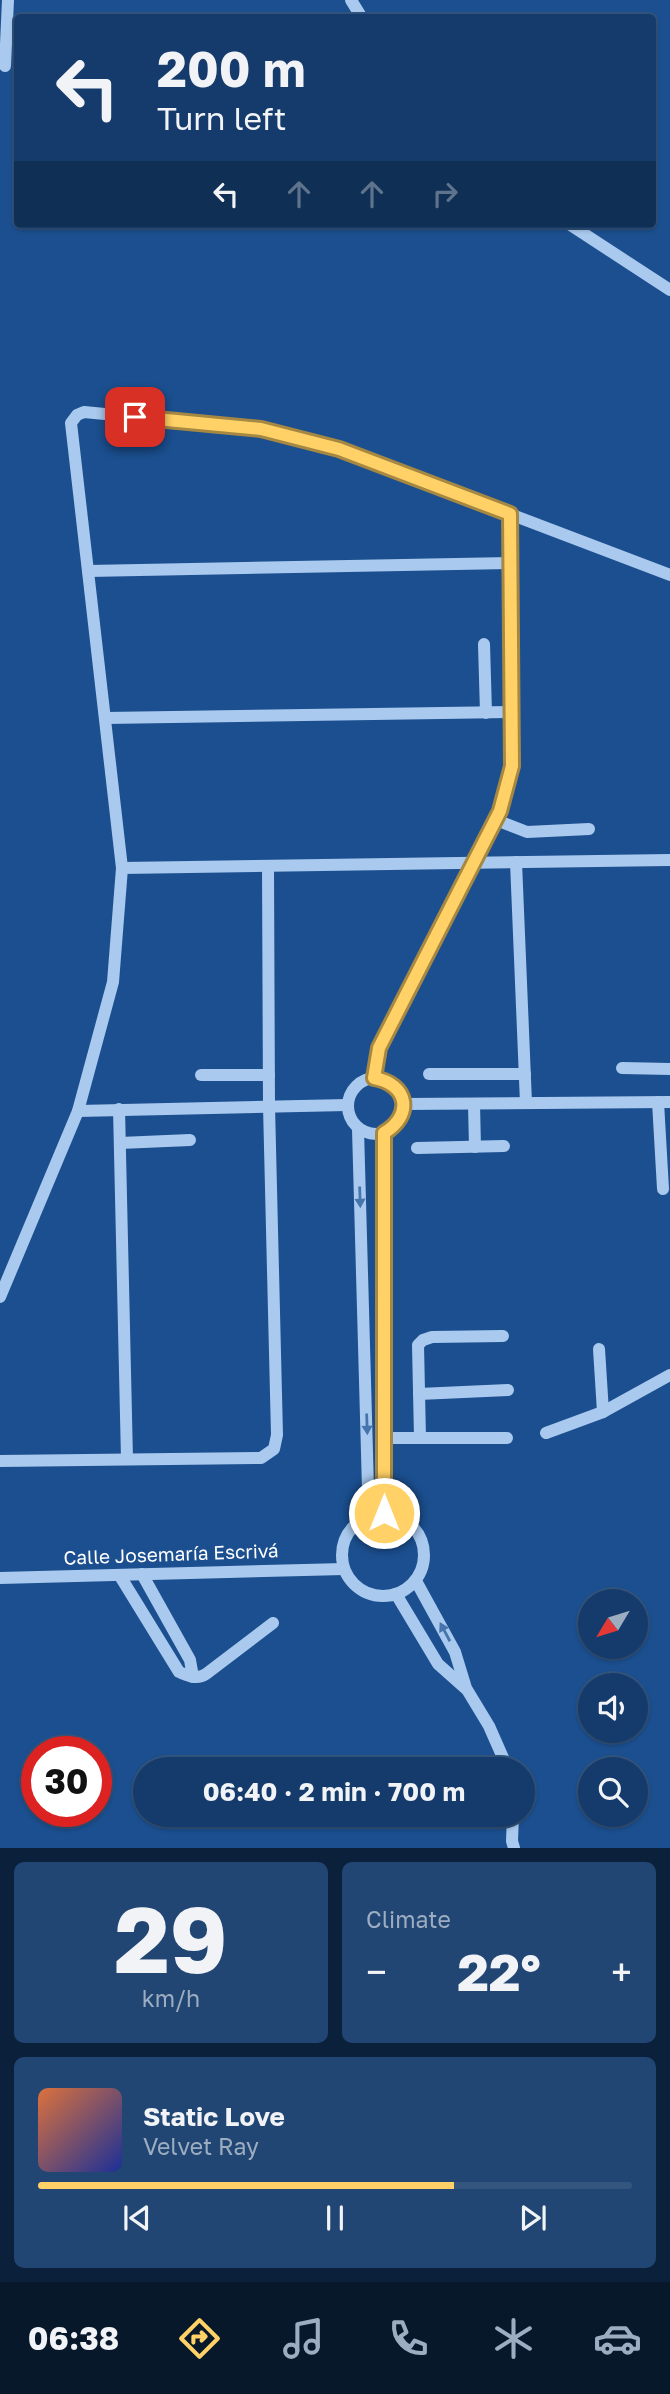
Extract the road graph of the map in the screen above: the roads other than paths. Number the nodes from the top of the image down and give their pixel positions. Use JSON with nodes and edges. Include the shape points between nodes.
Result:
{"nodes":[{"id":1,"x":8,"y":0,"type":"edge"},
{"id":2,"x":8,"y":66,"type":"edge"},
{"id":3,"x":575,"y":228,"type":"edge"},
{"id":4,"x":670,"y":290,"type":"edge"},
{"id":5,"x":510,"y":514,"type":"junction"},
{"id":6,"x":511,"y":563,"type":"junction"},
{"id":7,"x":88,"y":572,"type":"junction"},
{"id":8,"x":670,"y":575,"type":"edge"},
{"id":9,"x":484,"y":644,"type":"dead end"},
{"id":10,"x":513,"y":712,"type":"junction"},
{"id":11,"x":485,"y":713,"type":"junction"},
{"id":12,"x":105,"y":718,"type":"junction"},
{"id":13,"x":496,"y":820,"type":"junction"},
{"id":14,"x":589,"y":829,"type":"dead end"},
{"id":15,"x":670,"y":860,"type":"edge"},
{"id":16,"x":516,"y":862,"type":"junction"},
{"id":17,"x":474,"y":863,"type":"junction"},
{"id":18,"x":268,"y":866,"type":"junction"},
{"id":19,"x":122,"y":868,"type":"junction"},
{"id":20,"x":622,"y":1069,"type":"dead end"},
{"id":21,"x":670,"y":1069,"type":"edge"},
{"id":22,"x":429,"y":1074,"type":"dead end"},
{"id":23,"x":525,"y":1074,"type":"junction"},
{"id":24,"x":201,"y":1075,"type":"dead end"},
{"id":25,"x":269,"y":1075,"type":"junction"},
{"id":26,"x":374,"y":1078,"type":"junction"},
{"id":27,"x":664,"y":1102,"type":"edge"},
{"id":28,"x":526,"y":1103,"type":"junction"},
{"id":29,"x":403,"y":1104,"type":"junction"},
{"id":30,"x":474,"y":1104,"type":"junction"},
{"id":31,"x":347,"y":1105,"type":"junction"},
{"id":32,"x":269,"y":1106,"type":"junction"},
{"id":33,"x":119,"y":1109,"type":"junction"},
{"id":34,"x":78,"y":1111,"type":"junction"},
{"id":35,"x":359,"y":1129,"type":"junction"},
{"id":36,"x":384,"y":1133,"type":"junction"},
{"id":37,"x":190,"y":1140,"type":"dead end"},
{"id":38,"x":120,"y":1143,"type":"junction"},
{"id":39,"x":504,"y":1146,"type":"dead end"},
{"id":40,"x":475,"y":1147,"type":"junction"},
{"id":41,"x":416,"y":1148,"type":"dead end"},
{"id":42,"x":663,"y":1189,"type":"dead end"},
{"id":43,"x":0,"y":1297,"type":"edge"},
{"id":44,"x":503,"y":1336,"type":"dead end"},
{"id":45,"x":599,"y":1349,"type":"dead end"},
{"id":46,"x":670,"y":1375,"type":"edge"},
{"id":47,"x":365,"y":1378,"type":"junction"},
{"id":48,"x":384,"y":1378,"type":"junction"},
{"id":49,"x":508,"y":1390,"type":"dead end"},
{"id":50,"x":419,"y":1394,"type":"junction"},
{"id":51,"x":603,"y":1412,"type":"junction"},
{"id":52,"x":546,"y":1433,"type":"dead end"},
{"id":53,"x":384,"y":1438,"type":"junction"},
{"id":54,"x":420,"y":1438,"type":"junction"},
{"id":55,"x":506,"y":1438,"type":"dead end"},
{"id":56,"x":127,"y":1459,"type":"junction"},
{"id":57,"x":0,"y":1461,"type":"edge"},
{"id":58,"x":384,"y":1513,"type":"junction"},
{"id":59,"x":367,"y":1517,"type":"junction"},
{"id":60,"x":344,"y":1569,"type":"junction"},
{"id":61,"x":142,"y":1574,"type":"junction"},
{"id":62,"x":120,"y":1576,"type":"junction"},
{"id":63,"x":0,"y":1578,"type":"edge"},
{"id":64,"x":416,"y":1580,"type":"junction"},
{"id":65,"x":396,"y":1594,"type":"junction"},
{"id":66,"x":273,"y":1623,"type":"dead end"},
{"id":67,"x":193,"y":1677,"type":"junction"},
{"id":68,"x":466,"y":1688,"type":"junction"},
{"id":69,"x":503,"y":1757,"type":"edge"},
{"id":70,"x":513,"y":1827,"type":"edge"},
{"id":71,"x":514,"y":1848,"type":"edge"}],
"edges":[{"from":1,"to":2,"type":"street"},
{"from":3,"to":4,"type":"street"},
{"from":5,"to":6,"type":"street"},
{"from":5,"to":7,"type":"street","via":[[339,449],[261,429],[84,412],[71,423]]},
{"from":5,"to":8,"type":"street"},
{"from":6,"to":7,"type":"street"},
{"from":6,"to":10,"type":"street"},
{"from":7,"to":12,"type":"street"},
{"from":9,"to":11,"type":"street"},
{"from":10,"to":11,"type":"street"},
{"from":10,"to":13,"type":"street","via":[[512,766]]},
{"from":11,"to":12,"type":"street"},
{"from":12,"to":19,"type":"street"},
{"from":13,"to":14,"type":"street","via":[[527,832]]},
{"from":13,"to":17,"type":"street"},
{"from":15,"to":16,"type":"street"},
{"from":16,"to":17,"type":"street"},
{"from":16,"to":23,"type":"street"},
{"from":17,"to":18,"type":"street"},
{"from":17,"to":26,"type":"street","via":[[379,1048]]},
{"from":18,"to":19,"type":"street"},
{"from":18,"to":25,"type":"street"},
{"from":19,"to":34,"type":"street","via":[[113,982]]},
{"from":20,"to":21,"type":"street"},
{"from":22,"to":23,"type":"street"},
{"from":23,"to":28,"type":"street"},
{"from":24,"to":25,"type":"street"},
{"from":25,"to":32,"type":"street"},
{"from":26,"to":29,"type":"street","via":[[398,1088]]},
{"from":26,"to":31,"type":"street","via":[[361,1082]]},
{"from":27,"to":28,"type":"street"},
{"from":27,"to":42,"type":"street"},
{"from":28,"to":30,"type":"street"},
{"from":29,"to":30,"type":"street"},
{"from":29,"to":36,"type":"street","via":[[396,1126]]},
{"from":30,"to":40,"type":"street"},
{"from":31,"to":32,"type":"street"},
{"from":31,"to":35,"type":"street"},
{"from":32,"to":33,"type":"street"},
{"from":32,"to":56,"type":"street","via":[[274,1449],[261,1458]]},
{"from":33,"to":34,"type":"street"},
{"from":33,"to":38,"type":"street"},
{"from":34,"to":43,"type":"street"},
{"from":35,"to":36,"type":"street"},
{"from":35,"to":47,"type":"street","one_way":true},
{"from":36,"to":48,"type":"street"},
{"from":37,"to":38,"type":"street"},
{"from":38,"to":56,"type":"street"},
{"from":39,"to":40,"type":"street"},
{"from":40,"to":41,"type":"street"},
{"from":44,"to":50,"type":"street","via":[[432,1336],[423,1340],[418,1345]]},
{"from":45,"to":51,"type":"street"},
{"from":46,"to":51,"type":"street"},
{"from":47,"to":48,"type":"street"},
{"from":47,"to":59,"type":"street","one_way":true},
{"from":48,"to":53,"type":"street"},
{"from":49,"to":50,"type":"street"},
{"from":50,"to":54,"type":"street"},
{"from":51,"to":52,"type":"street"},
{"from":53,"to":54,"type":"street"},
{"from":53,"to":58,"type":"street"},
{"from":54,"to":55,"type":"street"},
{"from":56,"to":57,"type":"street"},
{"from":58,"to":59,"type":"street"},
{"from":58,"to":64,"type":"street","via":[[408,1522],[417,1531],[425,1558]]},
{"from":59,"to":60,"type":"street","via":[[344,1539]]},
{"from":60,"to":61,"type":"street","name":"Calle Josemaría Escrivá"},
{"from":60,"to":65,"type":"street","via":[[365,1592]]},
{"from":61,"to":62,"type":"street","name":"Calle Josemaría Escrivá"},
{"from":61,"to":67,"type":"street","via":[[190,1660]]},
{"from":62,"to":63,"type":"street","name":"Calle Josemaría Escrivá"},
{"from":62,"to":67,"type":"street","via":[[179,1672]]},
{"from":64,"to":65,"type":"street"},
{"from":68,"to":64,"type":"street","one_way":true,"via":[[455,1651]]},
{"from":65,"to":68,"type":"street","via":[[438,1664]]},
{"from":66,"to":67,"type":"street","via":[[206,1674]]},
{"from":68,"to":69,"type":"street"},
{"from":70,"to":71,"type":"street"}]}
